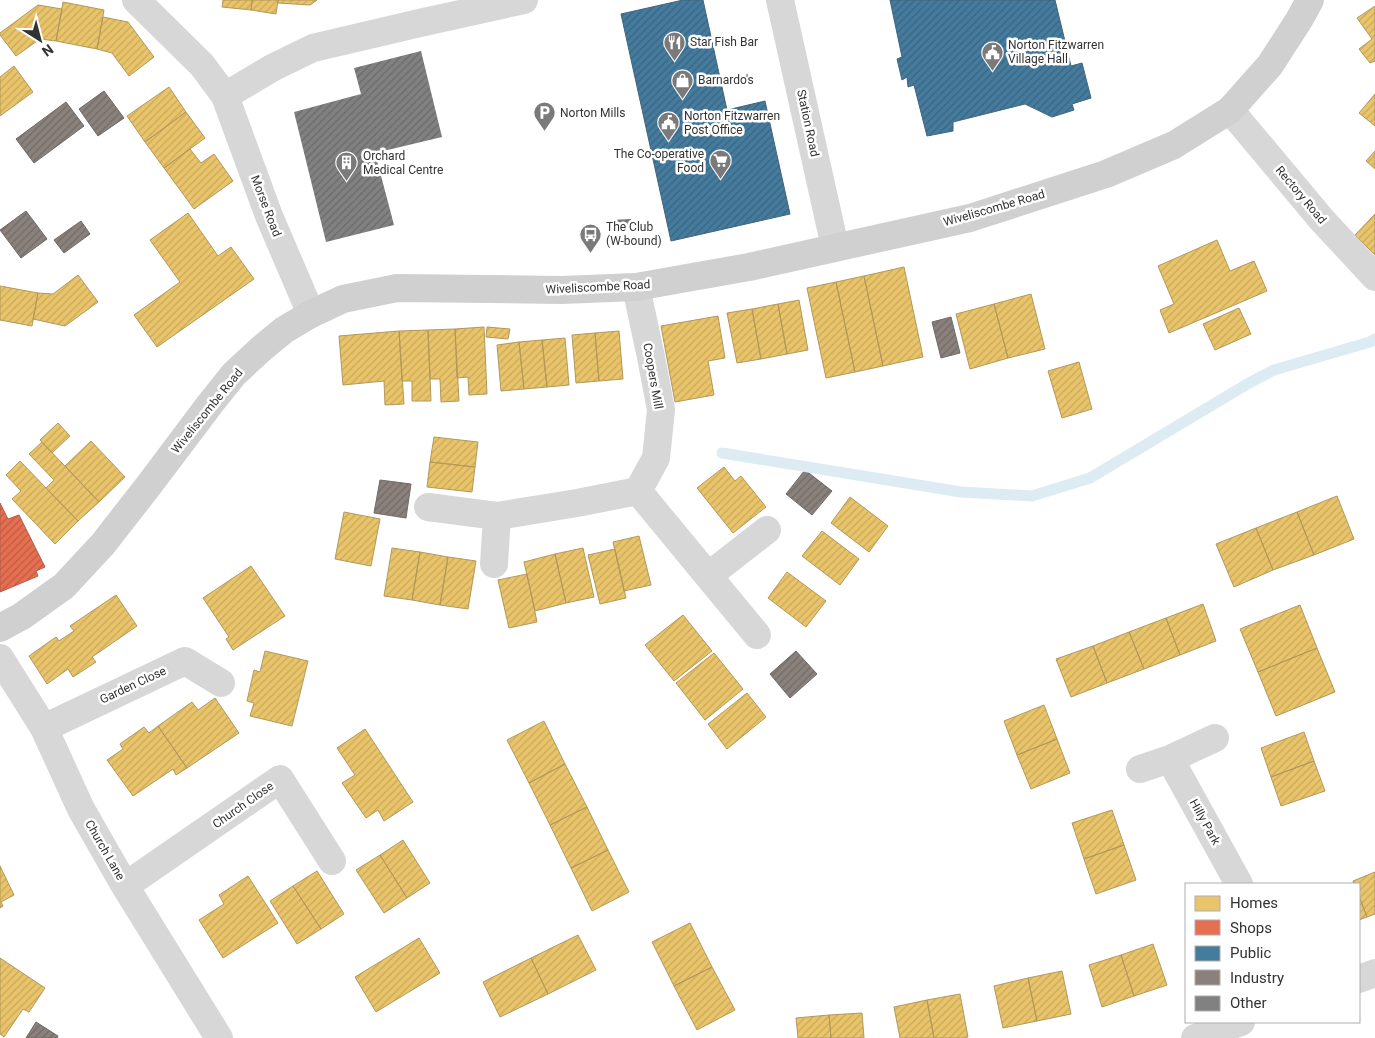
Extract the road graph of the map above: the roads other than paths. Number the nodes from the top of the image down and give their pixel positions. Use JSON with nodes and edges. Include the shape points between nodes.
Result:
{"nodes":[{"id":1,"x":136,"y":0,"type":"edge"},
{"id":2,"x":524,"y":0,"type":"edge"},
{"id":3,"x":780,"y":0,"type":"edge"},
{"id":4,"x":1310,"y":0,"type":"edge"},
{"id":5,"x":422,"y":11,"type":"edge"},
{"id":6,"x":225,"y":96,"type":"junction"},
{"id":7,"x":1230,"y":110,"type":"junction"},
{"id":8,"x":835,"y":247,"type":"junction"},
{"id":9,"x":1375,"y":277,"type":"edge"},
{"id":10,"x":636,"y":287,"type":"junction"},
{"id":11,"x":310,"y":314,"type":"junction"},
{"id":12,"x":638,"y":491,"type":"junction"},
{"id":13,"x":428,"y":507,"type":"dead end"},
{"id":14,"x":497,"y":516,"type":"junction"},
{"id":15,"x":768,"y":530,"type":"dead end"},
{"id":16,"x":494,"y":564,"type":"dead end"},
{"id":17,"x":708,"y":576,"type":"junction"},
{"id":18,"x":0,"y":628,"type":"edge"},
{"id":19,"x":758,"y":635,"type":"dead end"},
{"id":20,"x":0,"y":658,"type":"edge"},
{"id":21,"x":221,"y":683,"type":"dead end"},
{"id":22,"x":44,"y":728,"type":"junction"},
{"id":23,"x":1216,"y":738,"type":"dead end"},
{"id":24,"x":1170,"y":759,"type":"junction"},
{"id":25,"x":1140,"y":769,"type":"dead end"},
{"id":26,"x":332,"y":861,"type":"dead end"},
{"id":27,"x":1238,"y":883,"type":"edge"},
{"id":28,"x":126,"y":886,"type":"junction"},
{"id":29,"x":1375,"y":973,"type":"edge"},
{"id":30,"x":1360,"y":979,"type":"edge"},
{"id":31,"x":1238,"y":1023,"type":"edge"},
{"id":32,"x":219,"y":1038,"type":"edge"},
{"id":33,"x":1195,"y":1038,"type":"edge"}],
"edges":[{"from":1,"to":6,"type":"street","name":"Morse Road","via":[[202,64]]},
{"from":2,"to":5,"type":"street"},
{"from":3,"to":8,"type":"street","name":"Station Road"},
{"from":4,"to":7,"type":"main road","name":"Wiveliscombe Road","via":[[1270,65]]},
{"from":5,"to":6,"type":"street","via":[[313,48]]},
{"from":6,"to":11,"type":"street","name":"Morse Road","via":[[269,216]]},
{"from":7,"to":8,"type":"main road","name":"Wiveliscombe Road","via":[[1174,145],[1106,174],[970,218]]},
{"from":7,"to":9,"type":"street","name":"Rectory Road","via":[[1322,220]]},
{"from":8,"to":10,"type":"main road","name":"Wiveliscombe Road"},
{"from":10,"to":11,"type":"main road","name":"Wiveliscombe Road","via":[[562,290],[397,288],[343,299]]},
{"from":10,"to":12,"type":"street","name":"Coopers Mill","via":[[661,410],[656,458]]},
{"from":11,"to":18,"type":"main road","name":"Wiveliscombe Road","via":[[284,330],[234,374],[103,544],[64,586]]},
{"from":12,"to":14,"type":"street"},
{"from":12,"to":17,"type":"street"},
{"from":13,"to":14,"type":"street"},
{"from":14,"to":16,"type":"street"},
{"from":15,"to":17,"type":"street"},
{"from":17,"to":19,"type":"street"},
{"from":20,"to":22,"type":"street","name":"Church Lane"},
{"from":21,"to":22,"type":"street","name":"Garden Close","via":[[185,661]]},
{"from":22,"to":28,"type":"street","name":"Church Lane","via":[[81,809]]},
{"from":23,"to":24,"type":"street"},
{"from":24,"to":25,"type":"street"},
{"from":24,"to":27,"type":"street","name":"Hilly Park"},
{"from":26,"to":28,"type":"street","name":"Church Close","via":[[280,779]]},
{"from":28,"to":32,"type":"street","name":"Church Lane"},
{"from":29,"to":30,"type":"street"},
{"from":31,"to":33,"type":"street"}]}
